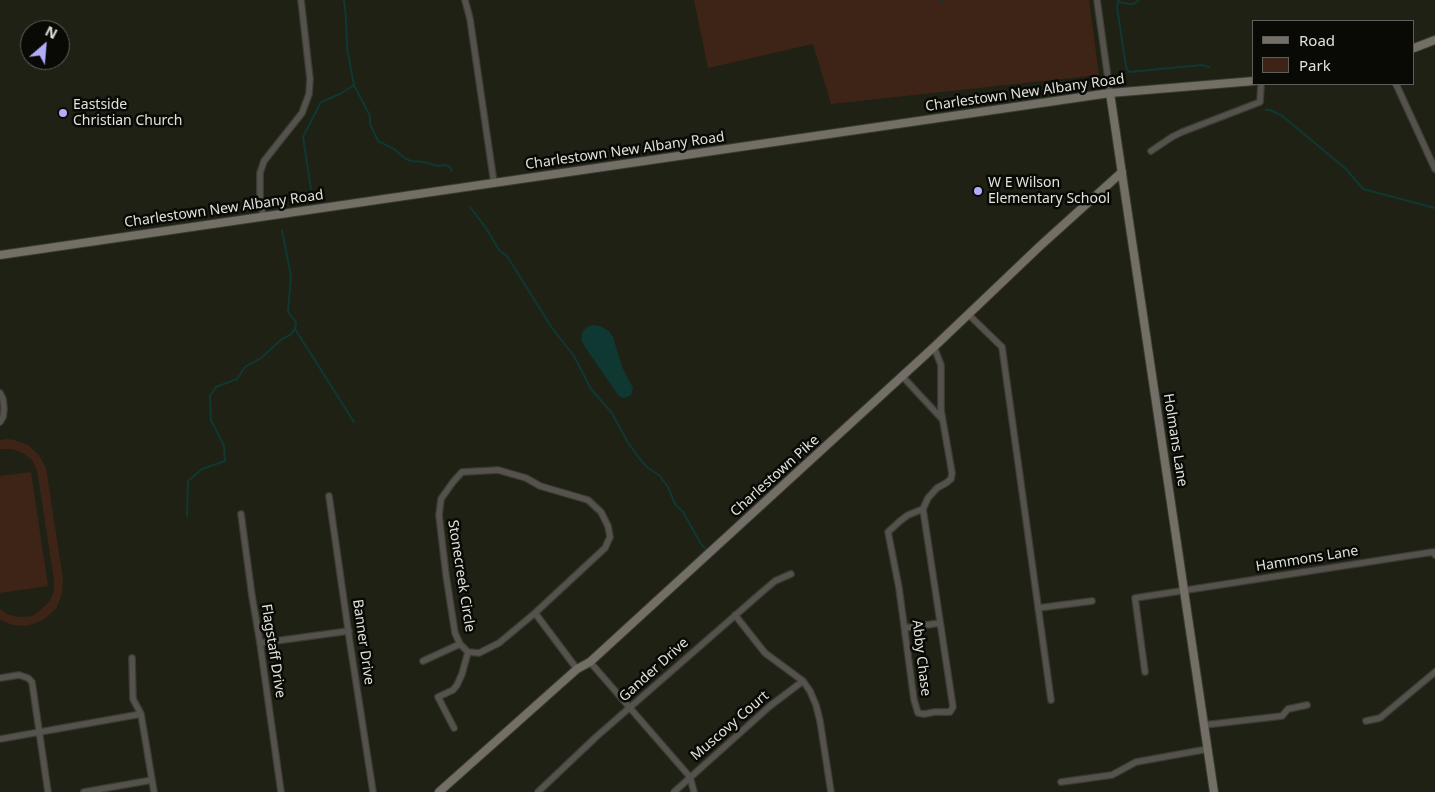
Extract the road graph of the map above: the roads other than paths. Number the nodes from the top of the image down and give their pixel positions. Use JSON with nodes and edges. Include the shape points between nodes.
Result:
{"nodes":[{"id":1,"x":300,"y":0,"type":"edge"},
{"id":2,"x":465,"y":0,"type":"edge"},
{"id":3,"x":1096,"y":0,"type":"edge"},
{"id":4,"x":1435,"y":40,"type":"edge"},
{"id":5,"x":1415,"y":48,"type":"edge"},
{"id":6,"x":1252,"y":81,"type":"edge"},
{"id":7,"x":1262,"y":85,"type":"edge"},
{"id":8,"x":1396,"y":85,"type":"edge"},
{"id":9,"x":1110,"y":93,"type":"junction"},
{"id":10,"x":1151,"y":151,"type":"dead end"},
{"id":11,"x":1435,"y":169,"type":"edge"},
{"id":12,"x":1122,"y":172,"type":"junction"},
{"id":13,"x":494,"y":183,"type":"junction"},
{"id":14,"x":263,"y":216,"type":"junction"},
{"id":15,"x":0,"y":255,"type":"edge"},
{"id":16,"x":969,"y":314,"type":"junction"},
{"id":17,"x":934,"y":348,"type":"junction"},
{"id":18,"x":902,"y":376,"type":"junction"},
{"id":19,"x":0,"y":393,"type":"edge"},
{"id":20,"x":942,"y":420,"type":"junction"},
{"id":21,"x":0,"y":422,"type":"edge"},
{"id":22,"x":329,"y":496,"type":"dead end"},
{"id":23,"x":923,"y":508,"type":"junction"},
{"id":24,"x":241,"y":514,"type":"dead end"},
{"id":25,"x":1434,"y":554,"type":"edge"},
{"id":26,"x":791,"y":574,"type":"dead end"},
{"id":27,"x":1185,"y":590,"type":"junction"},
{"id":28,"x":1092,"y":601,"type":"dead end"},
{"id":29,"x":1038,"y":608,"type":"junction"},
{"id":30,"x":535,"y":613,"type":"junction"},
{"id":31,"x":736,"y":615,"type":"junction"},
{"id":32,"x":940,"y":623,"type":"junction"},
{"id":33,"x":905,"y":628,"type":"junction"},
{"id":34,"x":349,"y":631,"type":"junction"},
{"id":35,"x":260,"y":643,"type":"junction"},
{"id":36,"x":460,"y":644,"type":"junction"},
{"id":37,"x":468,"y":652,"type":"junction"},
{"id":38,"x":132,"y":658,"type":"dead end"},
{"id":39,"x":423,"y":661,"type":"dead end"},
{"id":40,"x":590,"y":662,"type":"junction"},
{"id":41,"x":577,"y":669,"type":"junction"},
{"id":42,"x":1145,"y":672,"type":"dead end"},
{"id":43,"x":1435,"y":672,"type":"edge"},
{"id":44,"x":0,"y":678,"type":"edge"},
{"id":45,"x":803,"y":681,"type":"junction"},
{"id":46,"x":1052,"y":700,"type":"dead end"},
{"id":47,"x":1307,"y":705,"type":"dead end"},
{"id":48,"x":630,"y":708,"type":"junction"},
{"id":49,"x":141,"y":714,"type":"junction"},
{"id":50,"x":1366,"y":721,"type":"dead end"},
{"id":51,"x":1204,"y":725,"type":"junction"},
{"id":52,"x":454,"y":728,"type":"dead end"},
{"id":53,"x":40,"y":732,"type":"junction"},
{"id":54,"x":0,"y":739,"type":"edge"},
{"id":55,"x":1208,"y":749,"type":"junction"},
{"id":56,"x":690,"y":778,"type":"junction"},
{"id":57,"x":152,"y":780,"type":"junction"},
{"id":58,"x":1061,"y":782,"type":"dead end"},
{"id":59,"x":48,"y":792,"type":"edge"},
{"id":60,"x":84,"y":792,"type":"edge"},
{"id":61,"x":154,"y":792,"type":"edge"},
{"id":62,"x":281,"y":792,"type":"edge"},
{"id":63,"x":373,"y":792,"type":"edge"},
{"id":64,"x":440,"y":792,"type":"edge"},
{"id":65,"x":538,"y":792,"type":"edge"},
{"id":66,"x":674,"y":792,"type":"edge"},
{"id":67,"x":694,"y":792,"type":"edge"},
{"id":68,"x":831,"y":792,"type":"edge"},
{"id":69,"x":1214,"y":792,"type":"edge"}],
"edges":[{"from":1,"to":14,"type":"street","via":[[309,94],[302,113],[264,161],[260,173]]},
{"from":2,"to":13,"type":"street"},
{"from":3,"to":9,"type":"street"},
{"from":4,"to":5,"type":"main road"},
{"from":6,"to":9,"type":"main road","name":"Charlestown New Albany Road"},
{"from":7,"to":10,"type":"street","via":[[1260,102],[1182,132]]},
{"from":8,"to":11,"type":"street"},
{"from":9,"to":12,"type":"main road","name":"Holmans Lane"},
{"from":9,"to":13,"type":"main road","name":"Charlestown New Albany Road"},
{"from":12,"to":16,"type":"main road","name":"Charlestown Pike"},
{"from":12,"to":27,"type":"main road","name":"Holmans Lane"},
{"from":13,"to":14,"type":"main road","name":"Charlestown New Albany Road"},
{"from":14,"to":15,"type":"main road","name":"Charlestown New Albany Road"},
{"from":16,"to":17,"type":"main road","name":"Charlestown Pike"},
{"from":16,"to":29,"type":"street","via":[[1002,347]]},
{"from":17,"to":18,"type":"main road","name":"Charlestown Pike"},
{"from":17,"to":20,"type":"street","name":"Abby Chase","via":[[941,365]]},
{"from":18,"to":20,"type":"street"},
{"from":18,"to":40,"type":"main road","name":"Charlestown Pike"},
{"from":19,"to":21,"type":"street","via":[[4,409]]},
{"from":20,"to":23,"type":"street","name":"Abby Chase","via":[[951,479],[937,488]]},
{"from":22,"to":34,"type":"street","name":"Banner Drive"},
{"from":23,"to":32,"type":"street","name":"Abby Chase"},
{"from":23,"to":33,"type":"street","name":"Abby Chase","via":[[888,532]]},
{"from":24,"to":35,"type":"street","name":"Flagstaff Drive"},
{"from":25,"to":27,"type":"street","name":"Hammons Lane"},
{"from":26,"to":31,"type":"street","name":"Gander Drive","via":[[775,580]]},
{"from":27,"to":42,"type":"street","name":"Hammons Lane","via":[[1135,598]]},
{"from":27,"to":51,"type":"main road","name":"Holmans Lane"},
{"from":28,"to":29,"type":"street"},
{"from":29,"to":46,"type":"street"},
{"from":30,"to":36,"type":"street","name":"Stonecreek Circle","via":[[605,548],[610,538],[601,512],[588,500],[540,486],[526,478],[498,470],[462,472],[442,499],[439,515],[455,633]]},
{"from":30,"to":37,"type":"street","name":"Stonecreek Circle","via":[[499,643],[479,653]]},
{"from":30,"to":41,"type":"street"},
{"from":31,"to":45,"type":"street","via":[[765,652]]},
{"from":31,"to":48,"type":"street","name":"Gander Drive"},
{"from":32,"to":33,"type":"street"},
{"from":32,"to":33,"type":"street","name":"Abby Chase","via":[[953,707],[950,712],[918,712]]},
{"from":34,"to":35,"type":"street"},
{"from":34,"to":63,"type":"street","name":"Banner Drive"},
{"from":35,"to":62,"type":"street","name":"Flagstaff Drive"},
{"from":36,"to":37,"type":"street","name":"Stonecreek Circle"},
{"from":36,"to":39,"type":"street"},
{"from":37,"to":52,"type":"street","via":[[457,685],[438,698]]},
{"from":38,"to":49,"type":"street","via":[[133,699]]},
{"from":40,"to":41,"type":"main road","name":"Charlestown Pike"},
{"from":40,"to":48,"type":"street"},
{"from":41,"to":64,"type":"main road","name":"Charlestown Pike"},
{"from":43,"to":50,"type":"street","via":[[1380,718]]},
{"from":44,"to":53,"type":"street","via":[[19,675],[32,682]]},
{"from":45,"to":56,"type":"street","name":"Muscovy Court","via":[[770,706]]},
{"from":45,"to":68,"type":"street","via":[[816,705]]},
{"from":47,"to":51,"type":"street","via":[[1288,709],[1282,716]]},
{"from":48,"to":56,"type":"street"},
{"from":48,"to":65,"type":"street","name":"Gander Drive"},
{"from":49,"to":53,"type":"street"},
{"from":49,"to":57,"type":"street"},
{"from":51,"to":55,"type":"main road","name":"Holmans Lane"},
{"from":53,"to":54,"type":"street"},
{"from":53,"to":59,"type":"street"},
{"from":55,"to":58,"type":"street","via":[[1136,762],[1112,775]]},
{"from":55,"to":69,"type":"main road","name":"Holmans Lane"},
{"from":56,"to":66,"type":"street","name":"Muscovy Court"},
{"from":56,"to":67,"type":"street"},
{"from":57,"to":60,"type":"street"},
{"from":57,"to":61,"type":"street"}]}
